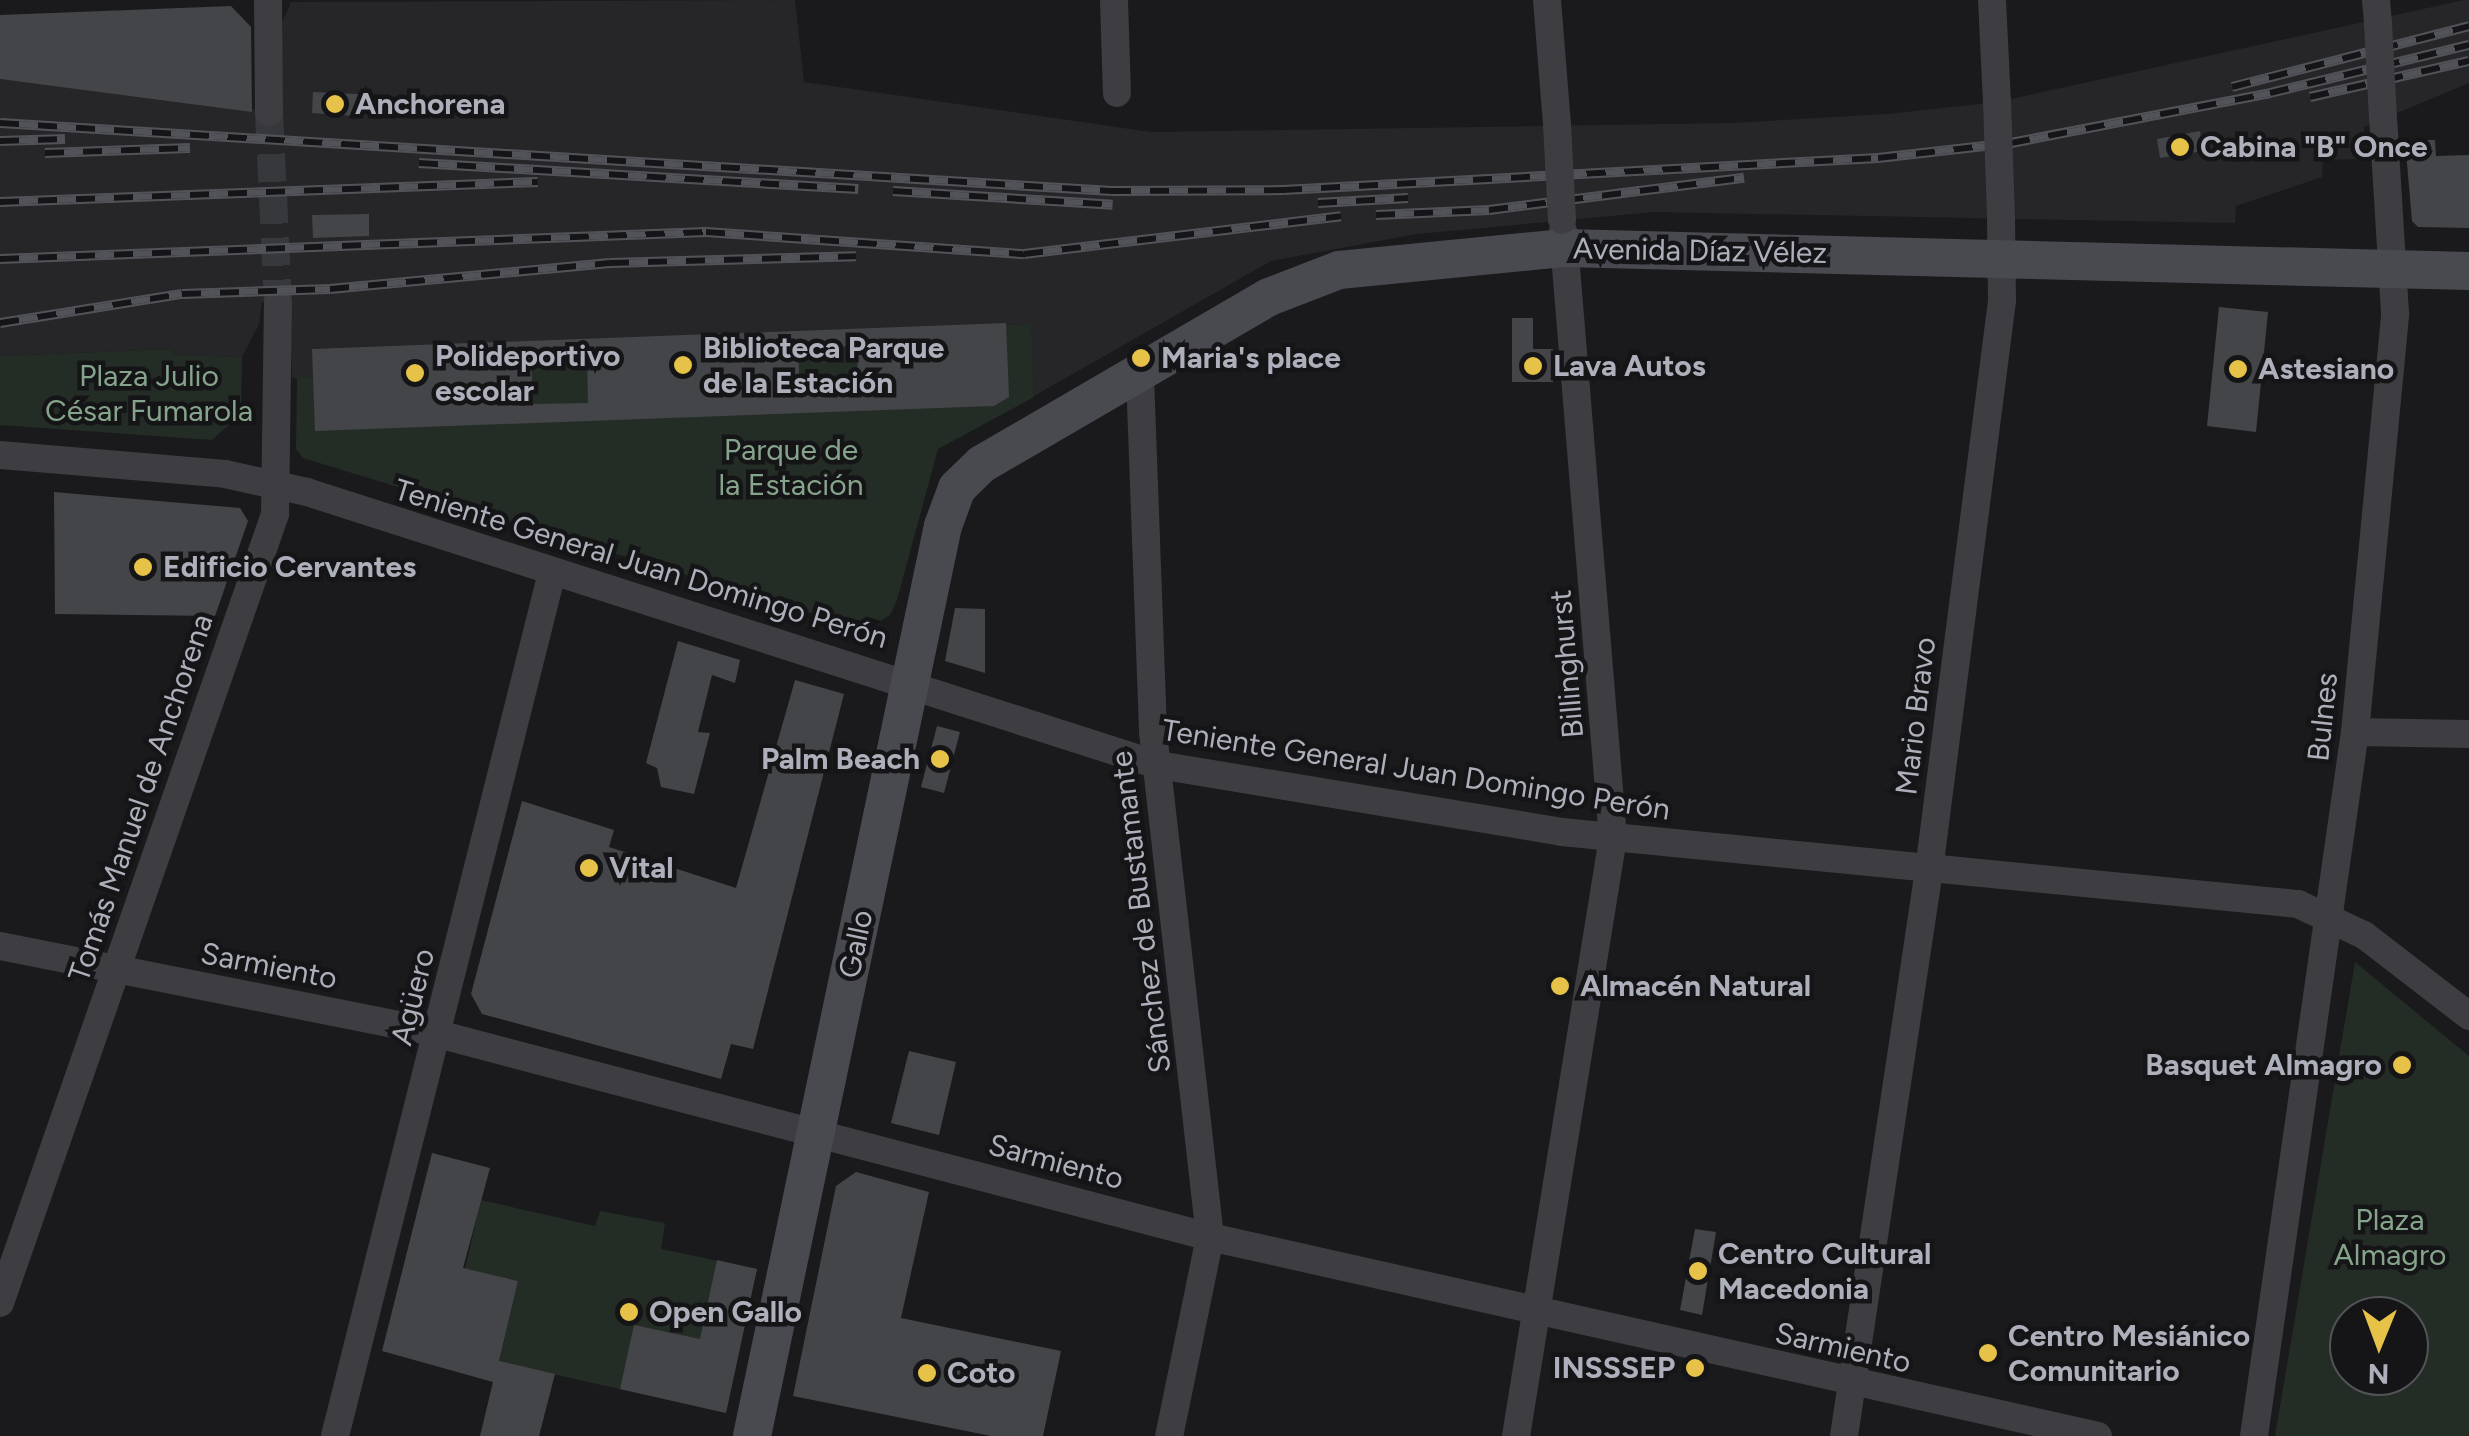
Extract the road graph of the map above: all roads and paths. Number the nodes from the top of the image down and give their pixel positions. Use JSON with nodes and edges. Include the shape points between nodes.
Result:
{"nodes":[{"id":1,"x":268,"y":0,"type":"edge"},
{"id":2,"x":1114,"y":0,"type":"edge"},
{"id":3,"x":1547,"y":0,"type":"edge"},
{"id":4,"x":1992,"y":0,"type":"edge"},
{"id":5,"x":2377,"y":11,"type":"edge"},
{"id":6,"x":1117,"y":93,"type":"dead end"},
{"id":7,"x":269,"y":112,"type":"tunnel mouth"},
{"id":8,"x":1564,"y":234,"type":"junction"},
{"id":9,"x":2001,"y":257,"type":"junction"},
{"id":10,"x":2393,"y":270,"type":"junction"},
{"id":11,"x":2469,"y":271,"type":"edge"},
{"id":12,"x":278,"y":304,"type":"tunnel mouth"},
{"id":13,"x":1140,"y":376,"type":"junction"},
{"id":14,"x":0,"y":455,"type":"edge"},
{"id":15,"x":982,"y":464,"type":"joint"},
{"id":16,"x":279,"y":485,"type":"junction"},
{"id":17,"x":552,"y":573,"type":"junction"},
{"id":18,"x":910,"y":682,"type":"junction"},
{"id":19,"x":2355,"y":732,"type":"junction"},
{"id":20,"x":2469,"y":734,"type":"edge"},
{"id":21,"x":1158,"y":765,"type":"junction"},
{"id":22,"x":1614,"y":838,"type":"junction"},
{"id":23,"x":1929,"y":870,"type":"junction"},
{"id":24,"x":2333,"y":916,"type":"junction"},
{"id":25,"x":0,"y":946,"type":"edge"},
{"id":26,"x":117,"y":970,"type":"junction"},
{"id":27,"x":2469,"y":1016,"type":"edge"},
{"id":28,"x":437,"y":1033,"type":"junction"},
{"id":29,"x":818,"y":1133,"type":"junction"},
{"id":30,"x":1210,"y":1237,"type":"junction"},
{"id":31,"x":0,"y":1302,"type":"edge"},
{"id":32,"x":1539,"y":1311,"type":"junction"},
{"id":33,"x":1852,"y":1384,"type":"junction"},
{"id":34,"x":335,"y":1436,"type":"edge"},
{"id":35,"x":752,"y":1436,"type":"edge"},
{"id":36,"x":1168,"y":1436,"type":"edge"},
{"id":37,"x":1516,"y":1436,"type":"edge"},
{"id":38,"x":1844,"y":1436,"type":"edge"},
{"id":39,"x":2098,"y":1436,"type":"edge"},
{"id":40,"x":2254,"y":1436,"type":"edge"}],
"edges":[{"from":1,"to":7,"type":"street"},
{"from":2,"to":6,"type":"street"},
{"from":3,"to":8,"type":"street","name":"Billinghurst","bridge":true},
{"from":4,"to":9,"type":"street","name":"Mario Bravo","bridge":true},
{"from":5,"to":10,"type":"street","name":"Bulnes","bridge":true},
{"from":8,"to":9,"type":"main road","name":"Avenida Díaz Vélez"},
{"from":8,"to":13,"type":"main road","name":"Avenida Díaz Vélez","via":[[1310,278]]},
{"from":8,"to":22,"type":"street","name":"Billinghurst"},
{"from":9,"to":10,"type":"main road","name":"Avenida Díaz Vélez"},
{"from":9,"to":23,"type":"street","name":"Mario Bravo","via":[[2002,301]]},
{"from":10,"to":11,"type":"main road","name":"Avenida Díaz Vélez"},
{"from":10,"to":19,"type":"street","name":"Bulnes","via":[[2396,312]]},
{"from":12,"to":16,"type":"street","name":"Tomás Manuel de Anchorena"},
{"from":13,"to":15,"type":"main road","name":"Avenida Díaz Vélez"},
{"from":13,"to":21,"type":"street","name":"Sánchez de Bustamante"},
{"from":14,"to":16,"type":"street","name":"Teniente General Juan Domingo Perón"},
{"from":15,"to":18,"type":"main road","name":"Gallo","via":[[950,499]]},
{"from":16,"to":17,"type":"street","name":"Teniente General Juan Domingo Perón"},
{"from":16,"to":26,"type":"street","name":"Tomás Manuel de Anchorena","via":[[276,514]]},
{"from":17,"to":18,"type":"street","name":"Teniente General Juan Domingo Perón"},
{"from":17,"to":28,"type":"street","name":"Agüero"},
{"from":18,"to":21,"type":"street","name":"Teniente General Juan Domingo Perón"},
{"from":18,"to":29,"type":"main road","name":"Gallo"},
{"from":19,"to":20,"type":"street"},
{"from":19,"to":24,"type":"street","name":"Bulnes"},
{"from":21,"to":22,"type":"street","name":"Teniente General Juan Domingo Perón"},
{"from":21,"to":30,"type":"street","name":"Sánchez de Bustamante"},
{"from":22,"to":23,"type":"street","name":"Teniente General Juan Domingo Perón"},
{"from":22,"to":32,"type":"street","name":"Billinghurst"},
{"from":23,"to":24,"type":"street","name":"Teniente General Juan Domingo Perón","via":[[2298,904]]},
{"from":23,"to":33,"type":"street","name":"Mario Bravo"},
{"from":24,"to":27,"type":"street","name":"Teniente General Juan Domingo Perón"},
{"from":24,"to":40,"type":"street","name":"Bulnes"},
{"from":25,"to":26,"type":"street","name":"Sarmiento"},
{"from":26,"to":28,"type":"street","name":"Sarmiento"},
{"from":26,"to":31,"type":"street","name":"Tomás Manuel de Anchorena"},
{"from":28,"to":29,"type":"street","name":"Sarmiento"},
{"from":28,"to":34,"type":"street","name":"Agüero"},
{"from":29,"to":30,"type":"street","name":"Sarmiento"},
{"from":29,"to":35,"type":"main road","name":"Gallo"},
{"from":30,"to":32,"type":"street","name":"Sarmiento"},
{"from":30,"to":36,"type":"street","name":"Sánchez de Bustamante"},
{"from":32,"to":33,"type":"street","name":"Sarmiento"},
{"from":32,"to":37,"type":"street","name":"Billinghurst"},
{"from":33,"to":38,"type":"street","name":"Mario Bravo"},
{"from":33,"to":39,"type":"street","name":"Sarmiento"}]}
